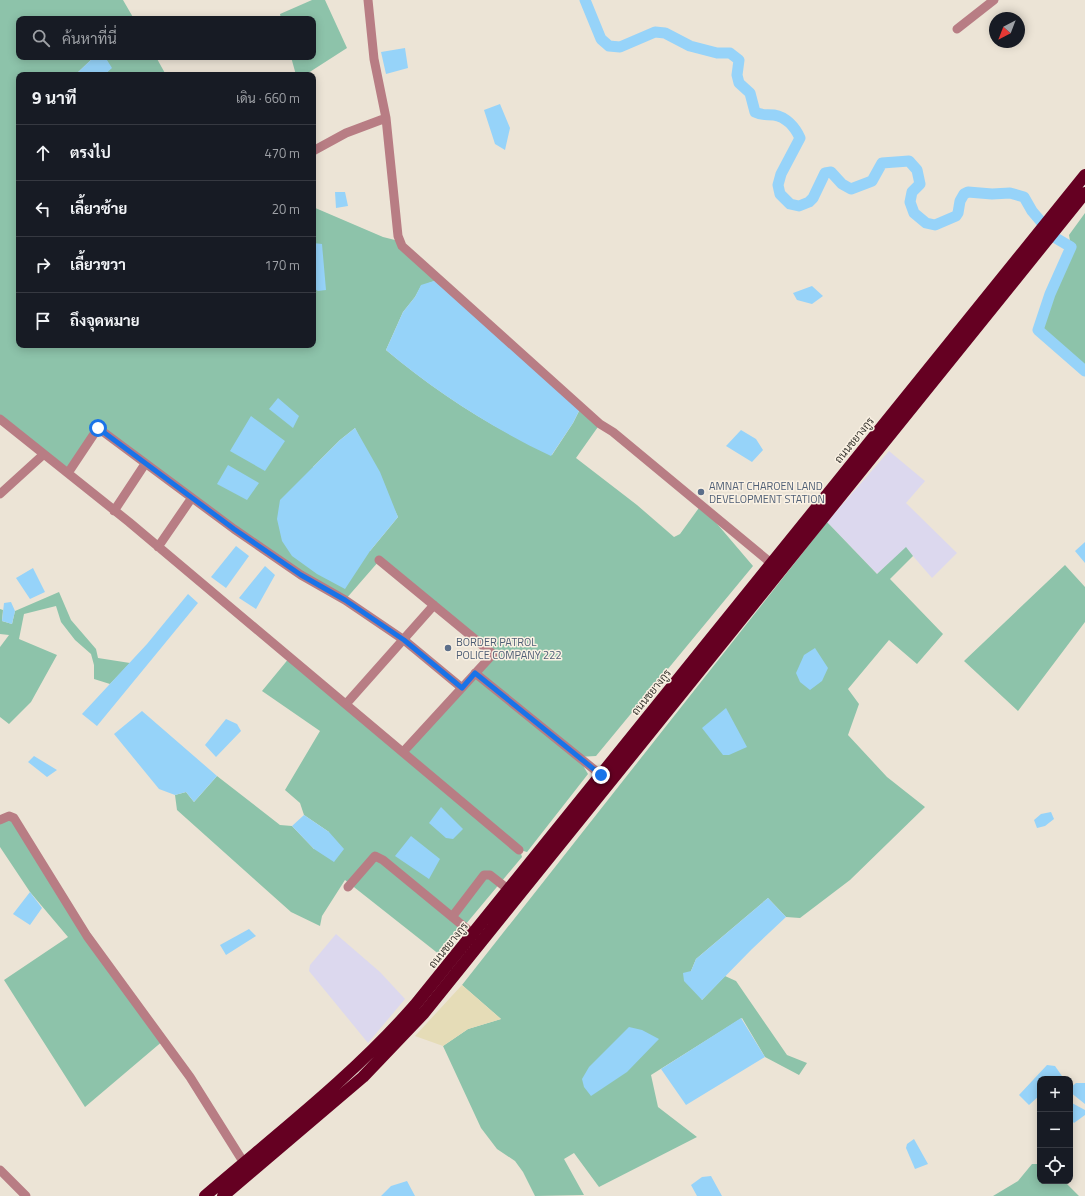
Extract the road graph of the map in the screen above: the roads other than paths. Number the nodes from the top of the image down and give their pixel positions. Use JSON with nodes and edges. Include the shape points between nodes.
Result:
{"nodes":[{"id":1,"x":368,"y":0,"type":"edge"},
{"id":2,"x":994,"y":0,"type":"edge"},
{"id":3,"x":957,"y":29,"type":"dead end"},
{"id":4,"x":386,"y":118,"type":"junction"},
{"id":5,"x":316,"y":149,"type":"edge"},
{"id":6,"x":1085,"y":175,"type":"edge"},
{"id":7,"x":1085,"y":193,"type":"edge"},
{"id":8,"x":1054,"y":222,"type":"junction"},
{"id":9,"x":1042,"y":238,"type":"junction"},
{"id":10,"x":0,"y":419,"type":"edge"},
{"id":11,"x":44,"y":454,"type":"junction"},
{"id":12,"x":145,"y":464,"type":"junction"},
{"id":13,"x":68,"y":473,"type":"junction"},
{"id":14,"x":0,"y":494,"type":"edge"},
{"id":15,"x":191,"y":499,"type":"junction"},
{"id":16,"x":114,"y":511,"type":"junction"},
{"id":17,"x":158,"y":547,"type":"junction"},
{"id":18,"x":379,"y":560,"type":"dead end"},
{"id":19,"x":771,"y":564,"type":"junction"},
{"id":20,"x":434,"y":605,"type":"junction"},
{"id":21,"x":404,"y":640,"type":"junction"},
{"id":22,"x":475,"y":673,"type":"junction"},
{"id":23,"x":462,"y":688,"type":"junction"},
{"id":24,"x":346,"y":704,"type":"junction"},
{"id":25,"x":403,"y":752,"type":"junction"},
{"id":26,"x":601,"y":775,"type":"junction"},
{"id":27,"x":583,"y":806,"type":"junction"},
{"id":28,"x":0,"y":820,"type":"edge"},
{"id":29,"x":519,"y":850,"type":"dead end"},
{"id":30,"x":348,"y":887,"type":"dead end"},
{"id":31,"x":509,"y":890,"type":"junction"},
{"id":32,"x":452,"y":916,"type":"junction"},
{"id":33,"x":472,"y":934,"type":"junction"},
{"id":34,"x":244,"y":1163,"type":"junction"},
{"id":35,"x":0,"y":1170,"type":"edge"},
{"id":36,"x":228,"y":1194,"type":"edge"},
{"id":37,"x":26,"y":1196,"type":"edge"},
{"id":38,"x":205,"y":1196,"type":"edge"}],
"edges":[{"from":1,"to":4,"type":"street","via":[[374,59]]},
{"from":2,"to":3,"type":"street"},
{"from":4,"to":5,"type":"street","via":[[346,133]]},
{"from":4,"to":19,"type":"street","via":[[398,236],[402,246],[600,424],[624,441]]},
{"from":6,"to":8,"type":"highway","name":"ถนนชยางกูร"},
{"from":7,"to":8,"type":"highway","name":"ถนนชยางกูร"},
{"from":8,"to":9,"type":"highway","name":"ถนนชยางกูร"},
{"from":9,"to":19,"type":"highway","name":"ถนนชยางกูร"},
{"from":9,"to":27,"type":"highway","name":"ถนนชยางกูร"},
{"from":10,"to":11,"type":"street"},
{"from":11,"to":13,"type":"street"},
{"from":11,"to":14,"type":"street"},
{"from":12,"to":13,"type":"street","via":[[98,428]]},
{"from":12,"to":15,"type":"street"},
{"from":12,"to":16,"type":"street"},
{"from":13,"to":16,"type":"street"},
{"from":15,"to":17,"type":"street"},
{"from":15,"to":21,"type":"street","via":[[301,575],[345,600]]},
{"from":16,"to":17,"type":"street"},
{"from":17,"to":24,"type":"street"},
{"from":18,"to":20,"type":"street"},
{"from":19,"to":26,"type":"highway","name":"ถนนชยางกูร"},
{"from":20,"to":21,"type":"street"},
{"from":20,"to":22,"type":"street","via":[[493,654]]},
{"from":21,"to":23,"type":"street"},
{"from":21,"to":24,"type":"street"},
{"from":22,"to":23,"type":"street"},
{"from":22,"to":26,"type":"street"},
{"from":23,"to":25,"type":"street"},
{"from":24,"to":25,"type":"street"},
{"from":25,"to":29,"type":"street"},
{"from":26,"to":27,"type":"highway","name":"ถนนชยางกูร"},
{"from":27,"to":31,"type":"highway","name":"ถนนชยางกูร"},
{"from":27,"to":36,"type":"highway","name":"ถนนชยางกูร","via":[[424,1013],[395,1046]]},
{"from":28,"to":34,"type":"street","via":[[9,816],[14,818],[87,936],[190,1077]]},
{"from":30,"to":32,"type":"street","via":[[375,856]]},
{"from":31,"to":32,"type":"street","via":[[490,875],[484,875]]},
{"from":31,"to":33,"type":"highway","name":"ถนนชยางกูร"},
{"from":32,"to":33,"type":"street"},
{"from":33,"to":34,"type":"highway","name":"ถนนชยางกูร","via":[[386,1038],[355,1068]]},
{"from":34,"to":38,"type":"highway","name":"ถนนชยางกูร"},
{"from":35,"to":37,"type":"street"}]}
